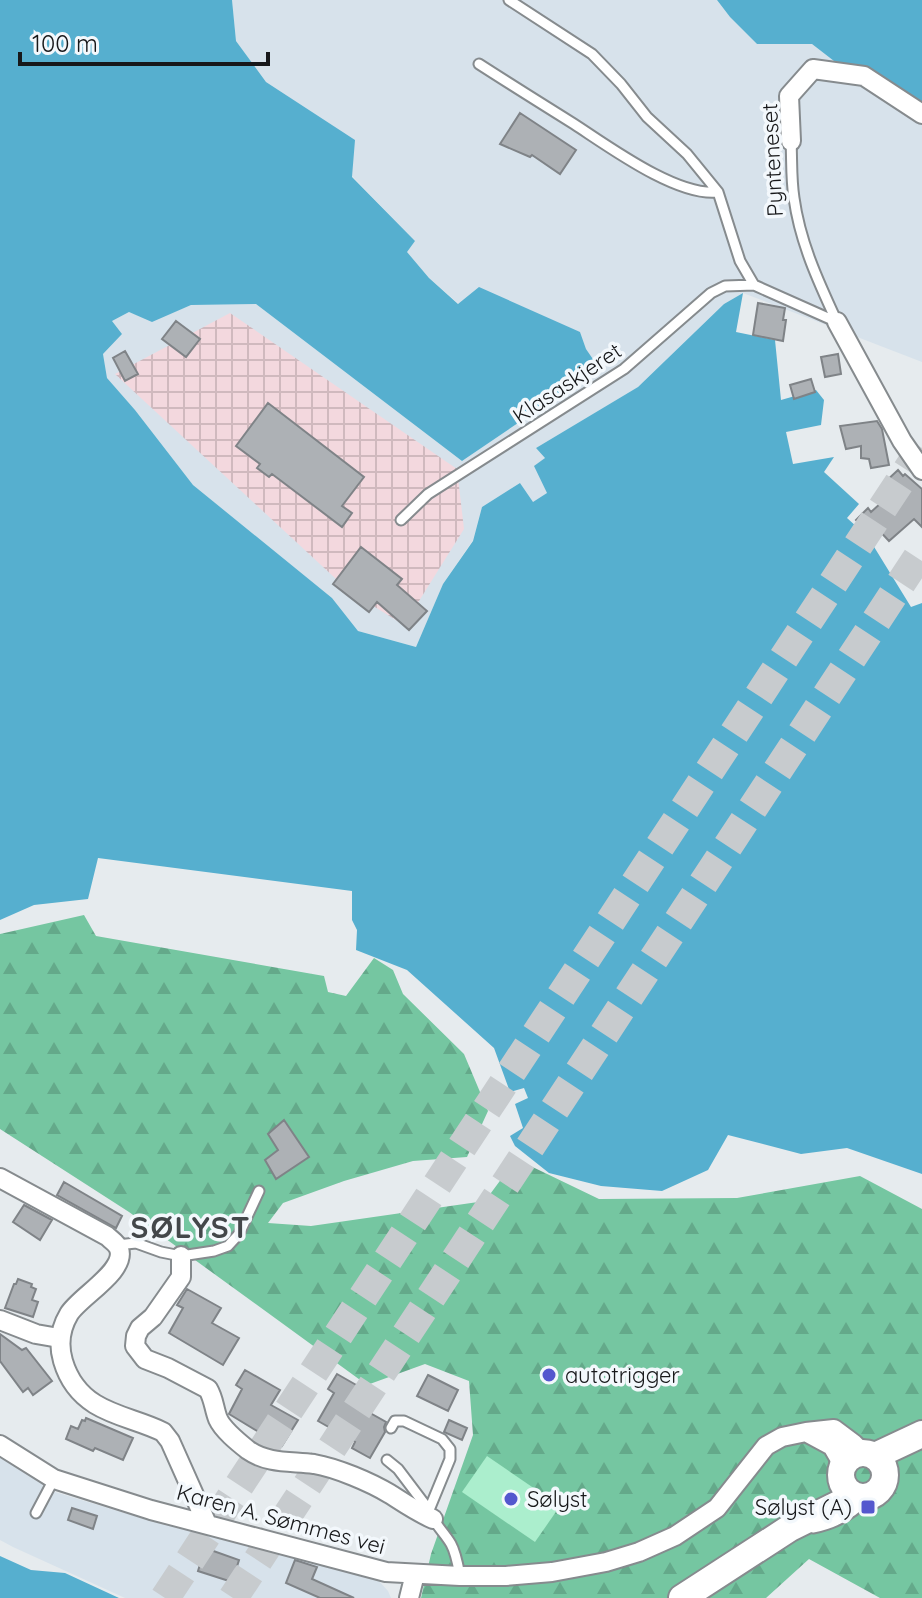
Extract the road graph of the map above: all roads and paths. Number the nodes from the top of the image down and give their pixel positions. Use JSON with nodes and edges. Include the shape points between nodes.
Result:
{"nodes":[{"id":1,"x":509,"y":0,"type":"edge"},
{"id":2,"x":479,"y":64,"type":"dead end"},
{"id":3,"x":922,"y":114,"type":"edge"},
{"id":4,"x":791,"y":141,"type":"joint"},
{"id":5,"x":718,"y":192,"type":"junction"},
{"id":6,"x":754,"y":285,"type":"junction"},
{"id":7,"x":837,"y":322,"type":"junction"},
{"id":8,"x":922,"y":470,"type":"edge"},
{"id":9,"x":401,"y":520,"type":"dead end"},
{"id":10,"x":0,"y":1178,"type":"edge"},
{"id":11,"x":259,"y":1191,"type":"dead end"},
{"id":12,"x":117,"y":1245,"type":"junction"},
{"id":13,"x":181,"y":1256,"type":"junction"},
{"id":14,"x":0,"y":1320,"type":"edge"},
{"id":15,"x":59,"y":1338,"type":"junction"},
{"id":16,"x":391,"y":1428,"type":"dead end"},
{"id":17,"x":922,"y":1434,"type":"edge"},
{"id":18,"x":0,"y":1445,"type":"edge"},
{"id":19,"x":387,"y":1460,"type":"dead end"},
{"id":20,"x":878,"y":1460,"type":"edge"},
{"id":21,"x":54,"y":1479,"type":"junction"},
{"id":22,"x":862,"y":1497,"type":"junction"},
{"id":23,"x":36,"y":1513,"type":"dead end"},
{"id":24,"x":431,"y":1515,"type":"junction"},
{"id":25,"x":207,"y":1524,"type":"junction"},
{"id":26,"x":790,"y":1528,"type":"junction"},
{"id":27,"x":415,"y":1574,"type":"junction"},
{"id":28,"x":460,"y":1576,"type":"junction"},
{"id":29,"x":409,"y":1598,"type":"edge"},
{"id":30,"x":682,"y":1598,"type":"edge"}],
"edges":[{"from":1,"to":5,"type":"lane","via":[[592,54]]},
{"from":2,"to":5,"type":"lane","via":[[643,168],[697,190]]},
{"from":3,"to":4,"type":"street","name":"Pynteneset","via":[[864,76],[813,69],[789,96]]},
{"from":4,"to":7,"type":"lane","name":"Pynteneset","via":[[793,194],[803,242]]},
{"from":5,"to":6,"type":"lane","via":[[740,261]]},
{"from":6,"to":7,"type":"lane"},
{"from":6,"to":9,"type":"lane","name":"Klasaskjeret","via":[[725,286],[711,293],[624,369],[428,494]]},
{"from":7,"to":8,"type":"street"},
{"from":10,"to":12,"type":"street"},
{"from":11,"to":13,"type":"lane","via":[[228,1246]]},
{"from":12,"to":13,"type":"lane","via":[[136,1243]]},
{"from":12,"to":15,"type":"street","via":[[121,1251],[116,1266],[75,1305]]},
{"from":13,"to":24,"type":"street","via":[[181,1277],[136,1336],[142,1356],[208,1389],[219,1421],[250,1451],[278,1462],[330,1468]]},
{"from":14,"to":15,"type":"street"},
{"from":15,"to":25,"type":"street","via":[[76,1388],[95,1404],[163,1432]]},
{"from":16,"to":24,"type":"lane","via":[[397,1420],[404,1421],[442,1439],[450,1449]]},
{"from":17,"to":20,"type":"main road"},
{"from":18,"to":21,"type":"street","name":"Karen A. Sømmes vei"},
{"from":19,"to":24,"type":"lane"},
{"from":20,"to":22,"type":"main road","via":[[881,1489]]},
{"from":20,"to":22,"type":"main road","via":[[843,1487]]},
{"from":20,"to":26,"type":"main road","via":[[803,1511]]},
{"from":20,"to":28,"type":"street","name":"Karen A. Sømmes vei","via":[[806,1432],[782,1437],[766,1446],[717,1508],[639,1552],[552,1572]]},
{"from":21,"to":23,"type":"lane"},
{"from":21,"to":25,"type":"street","name":"Karen A. Sømmes vei"},
{"from":22,"to":26,"type":"main road"},
{"from":24,"to":28,"type":"lane","via":[[451,1543]]},
{"from":25,"to":27,"type":"street","name":"Karen A. Sømmes vei","via":[[386,1572]]},
{"from":26,"to":30,"type":"main road"},
{"from":27,"to":28,"type":"street","name":"Karen A. Sømmes vei"},
{"from":27,"to":29,"type":"street"}]}
